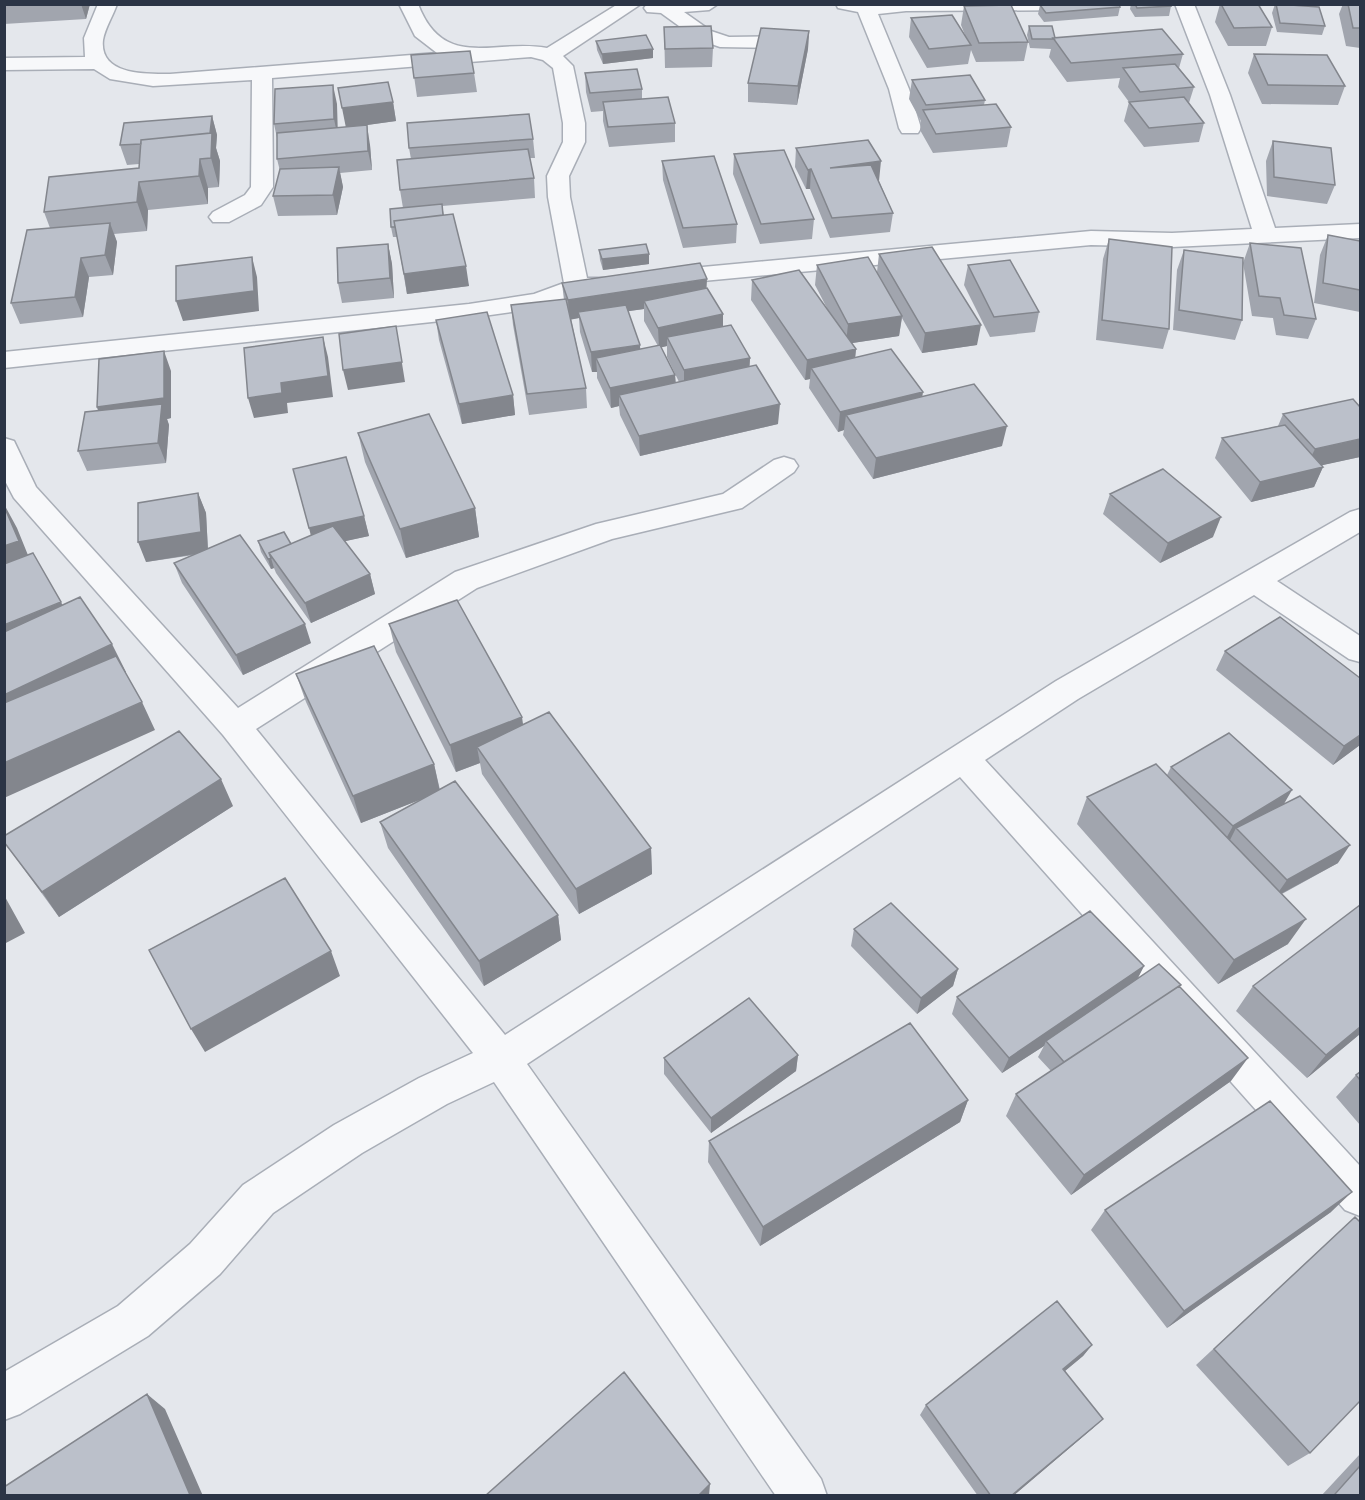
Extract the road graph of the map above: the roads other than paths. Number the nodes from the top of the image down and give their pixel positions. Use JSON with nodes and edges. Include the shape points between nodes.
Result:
{"nodes":[{"id":1,"x":108,"y":4,"type":"edge"},
{"id":2,"x":408,"y":4,"type":"edge"},
{"id":3,"x":709,"y":4,"type":"edge"},
{"id":4,"x":1085,"y":4,"type":"edge"},
{"id":5,"x":1184,"y":4,"type":"edge"},
{"id":6,"x":629,"y":6,"type":"edge"},
{"id":7,"x":664,"y":6,"type":"edge"},
{"id":8,"x":858,"y":6,"type":"edge"},
{"id":9,"x":790,"y":42,"type":"edge"},
{"id":10,"x":550,"y":55,"type":"junction"},
{"id":11,"x":477,"y":56,"type":"junction"},
{"id":12,"x":100,"y":63,"type":"junction"},
{"id":13,"x":4,"y":64,"type":"edge"},
{"id":14,"x":262,"y":73,"type":"junction"},
{"id":15,"x":910,"y":128,"type":"dead end"},
{"id":16,"x":221,"y":217,"type":"dead end"},
{"id":17,"x":1360,"y":231,"type":"edge"},
{"id":18,"x":1266,"y":237,"type":"junction"},
{"id":19,"x":577,"y":286,"type":"junction"},
{"id":20,"x":4,"y":360,"type":"edge"},
{"id":21,"x":4,"y":447,"type":"edge"},
{"id":22,"x":784,"y":466,"type":"dead end"},
{"id":23,"x":14,"y":494,"type":"edge"},
{"id":24,"x":1360,"y":519,"type":"edge"},
{"id":25,"x":1255,"y":581,"type":"junction"},
{"id":26,"x":1360,"y":651,"type":"edge"},
{"id":27,"x":235,"y":726,"type":"junction"},
{"id":28,"x":963,"y":758,"type":"junction"},
{"id":29,"x":501,"y":1059,"type":"junction"},
{"id":30,"x":1360,"y":1196,"type":"edge"},
{"id":31,"x":4,"y":1398,"type":"edge"},
{"id":32,"x":804,"y":1496,"type":"edge"}],
"edges":[{"from":1,"to":12,"type":"street","via":[[93,43]]},
{"from":2,"to":11,"type":"street","via":[[421,34],[457,53]]},
{"from":3,"to":7,"type":"street"},
{"from":4,"to":8,"type":"street"},
{"from":5,"to":18,"type":"street","via":[[1220,95]]},
{"from":6,"to":7,"type":"street"},
{"from":6,"to":10,"type":"street"},
{"from":7,"to":9,"type":"street","via":[[704,35],[727,43]]},
{"from":8,"to":15,"type":"street","via":[[896,79]]},
{"from":10,"to":11,"type":"street","via":[[531,51]]},
{"from":10,"to":19,"type":"street","via":[[563,66],[574,123],[574,142],[558,176]]},
{"from":11,"to":14,"type":"street"},
{"from":12,"to":13,"type":"street"},
{"from":12,"to":14,"type":"street","via":[[109,72],[161,81]]},
{"from":14,"to":16,"type":"street","via":[[262,187],[254,200]]},
{"from":17,"to":18,"type":"street"},
{"from":18,"to":19,"type":"street","via":[[1091,238]]},
{"from":19,"to":20,"type":"street","via":[[539,302]]},
{"from":21,"to":23,"type":"street"},
{"from":22,"to":27,"type":"street","via":[[732,501],[606,531],[466,580]]},
{"from":23,"to":27,"type":"street"},
{"from":24,"to":25,"type":"street"},
{"from":25,"to":26,"type":"street"},
{"from":25,"to":28,"type":"street","via":[[1067,690]]},
{"from":27,"to":29,"type":"street"},
{"from":28,"to":29,"type":"street"},
{"from":28,"to":30,"type":"street"},
{"from":29,"to":31,"type":"street","via":[[433,1091],[348,1139],[258,1199],[205,1259],[133,1321]]},
{"from":29,"to":32,"type":"street"}]}
